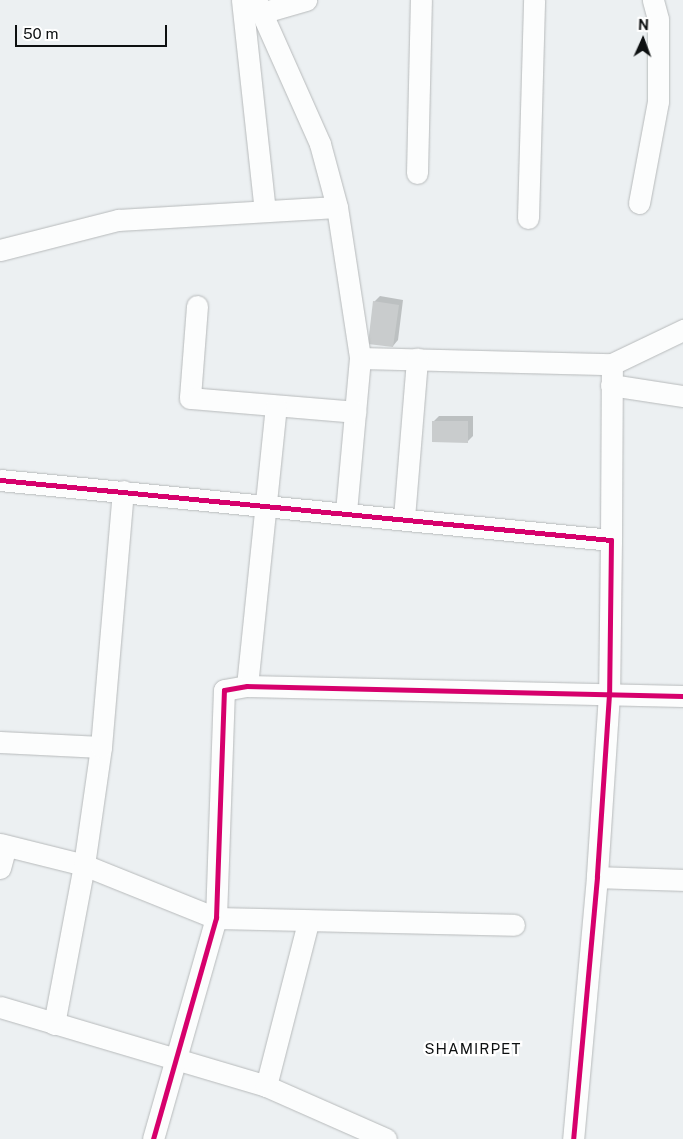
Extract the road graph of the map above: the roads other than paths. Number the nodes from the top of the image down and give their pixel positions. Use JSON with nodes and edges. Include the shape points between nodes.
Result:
{"nodes":[{"id":1,"x":242,"y":0,"type":"edge"},
{"id":2,"x":306,"y":0,"type":"edge"},
{"id":3,"x":421,"y":0,"type":"edge"},
{"id":4,"x":534,"y":0,"type":"edge"},
{"id":5,"x":653,"y":0,"type":"edge"},
{"id":6,"x":258,"y":6,"type":"edge"},
{"id":7,"x":417,"y":173,"type":"dead end"},
{"id":8,"x":639,"y":203,"type":"dead end"},
{"id":9,"x":337,"y":207,"type":"junction"},
{"id":10,"x":265,"y":211,"type":"junction"},
{"id":11,"x":528,"y":218,"type":"dead end"},
{"id":12,"x":0,"y":250,"type":"edge"},
{"id":13,"x":196,"y":306,"type":"dead end"},
{"id":14,"x":683,"y":330,"type":"edge"},
{"id":15,"x":360,"y":358,"type":"junction"},
{"id":16,"x":417,"y":359,"type":"junction"},
{"id":17,"x":612,"y":364,"type":"junction"},
{"id":18,"x":611,"y":385,"type":"junction"},
{"id":19,"x":683,"y":396,"type":"edge"},
{"id":20,"x":276,"y":406,"type":"junction"},
{"id":21,"x":355,"y":412,"type":"junction"},
{"id":22,"x":0,"y":480,"type":"edge"},
{"id":23,"x":123,"y":491,"type":"junction"},
{"id":24,"x":265,"y":505,"type":"junction"},
{"id":25,"x":346,"y":512,"type":"junction"},
{"id":26,"x":404,"y":518,"type":"junction"},
{"id":27,"x":611,"y":540,"type":"junction"},
{"id":28,"x":247,"y":686,"type":"junction"},
{"id":29,"x":608,"y":694,"type":"junction"},
{"id":30,"x":683,"y":696,"type":"edge"},
{"id":31,"x":0,"y":742,"type":"edge"},
{"id":32,"x":100,"y":747,"type":"junction"},
{"id":33,"x":3,"y":845,"type":"edge"},
{"id":34,"x":84,"y":865,"type":"junction"},
{"id":35,"x":0,"y":868,"type":"edge"},
{"id":36,"x":597,"y":877,"type":"junction"},
{"id":37,"x":683,"y":880,"type":"edge"},
{"id":38,"x":216,"y":918,"type":"junction"},
{"id":39,"x":308,"y":922,"type":"junction"},
{"id":40,"x":514,"y":925,"type":"dead end"},
{"id":41,"x":0,"y":1007,"type":"edge"},
{"id":42,"x":54,"y":1024,"type":"junction"},
{"id":43,"x":174,"y":1061,"type":"junction"},
{"id":44,"x":266,"y":1086,"type":"junction"},
{"id":45,"x":153,"y":1139,"type":"edge"},
{"id":46,"x":386,"y":1139,"type":"edge"},
{"id":47,"x":573,"y":1139,"type":"edge"}],
"edges":[{"from":1,"to":10,"type":"street"},
{"from":2,"to":6,"type":"street"},
{"from":3,"to":7,"type":"street"},
{"from":4,"to":11,"type":"street"},
{"from":5,"to":8,"type":"street","via":[[658,19],[658,101]]},
{"from":6,"to":9,"type":"street","via":[[320,144]]},
{"from":9,"to":10,"type":"street"},
{"from":9,"to":15,"type":"street"},
{"from":10,"to":12,"type":"street","via":[[118,220]]},
{"from":13,"to":20,"type":"street","via":[[190,398]]},
{"from":14,"to":17,"type":"street"},
{"from":15,"to":16,"type":"street"},
{"from":15,"to":21,"type":"street"},
{"from":16,"to":17,"type":"street"},
{"from":16,"to":26,"type":"street"},
{"from":17,"to":18,"type":"street"},
{"from":18,"to":19,"type":"street"},
{"from":18,"to":27,"type":"street"},
{"from":20,"to":21,"type":"street"},
{"from":20,"to":24,"type":"street"},
{"from":21,"to":25,"type":"street"},
{"from":22,"to":23,"type":"street"},
{"from":23,"to":24,"type":"street"},
{"from":23,"to":32,"type":"street"},
{"from":24,"to":25,"type":"street"},
{"from":24,"to":28,"type":"street"},
{"from":25,"to":26,"type":"street"},
{"from":26,"to":27,"type":"street"},
{"from":27,"to":29,"type":"street"},
{"from":28,"to":29,"type":"street"},
{"from":28,"to":38,"type":"street","via":[[224,690]]},
{"from":29,"to":30,"type":"street"},
{"from":29,"to":36,"type":"street"},
{"from":31,"to":32,"type":"street"},
{"from":32,"to":34,"type":"street"},
{"from":33,"to":34,"type":"street"},
{"from":33,"to":35,"type":"street"},
{"from":34,"to":38,"type":"street"},
{"from":34,"to":42,"type":"street"},
{"from":36,"to":37,"type":"street"},
{"from":36,"to":47,"type":"street"},
{"from":38,"to":39,"type":"street"},
{"from":38,"to":43,"type":"street"},
{"from":39,"to":40,"type":"street"},
{"from":39,"to":44,"type":"street"},
{"from":41,"to":42,"type":"street"},
{"from":42,"to":43,"type":"street"},
{"from":43,"to":44,"type":"street"},
{"from":43,"to":45,"type":"street"},
{"from":44,"to":46,"type":"street"}]}
